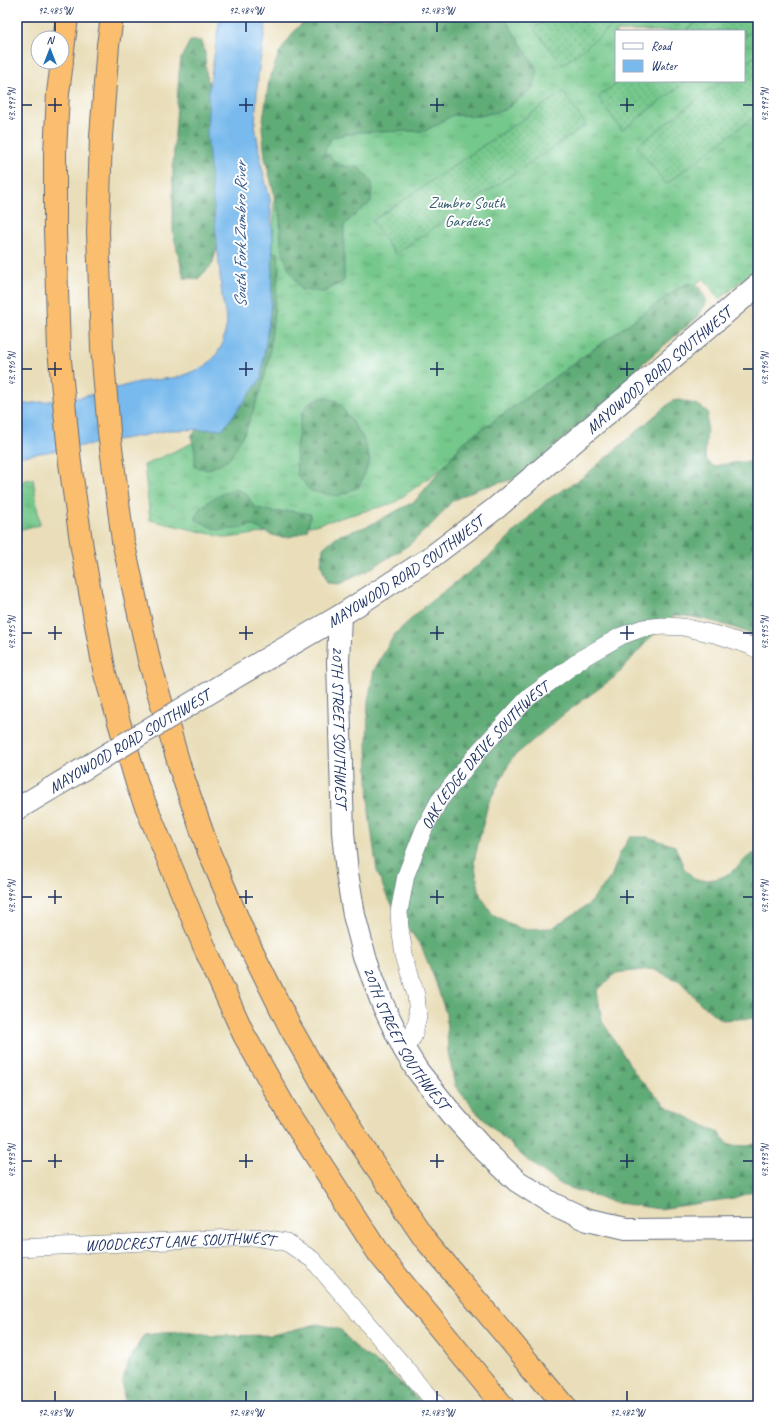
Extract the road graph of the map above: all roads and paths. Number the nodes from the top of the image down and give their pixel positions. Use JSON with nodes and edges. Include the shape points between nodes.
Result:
{"nodes":[{"id":1,"x":60,"y":17,"type":"edge"},
{"id":2,"x":67,"y":17,"type":"edge"},
{"id":3,"x":112,"y":17,"type":"edge"},
{"id":4,"x":59,"y":30,"type":"edge"},
{"id":5,"x":65,"y":30,"type":"edge"},
{"id":6,"x":59,"y":70,"type":"edge"},
{"id":7,"x":758,"y":285,"type":"edge"},
{"id":8,"x":340,"y":616,"type":"junction"},
{"id":9,"x":758,"y":650,"type":"edge"},
{"id":10,"x":17,"y":809,"type":"edge"},
{"id":11,"x":404,"y":1049,"type":"junction"},
{"id":12,"x":758,"y":1228,"type":"edge"},
{"id":13,"x":17,"y":1248,"type":"edge"},
{"id":14,"x":438,"y":1406,"type":"edge"},
{"id":15,"x":503,"y":1406,"type":"edge"},
{"id":16,"x":565,"y":1406,"type":"edge"}],
"edges":[{"from":1,"to":4,"type":"highway"},
{"from":2,"to":5,"type":"highway"},
{"from":3,"to":16,"type":"highway","via":[[101,136],[98,232],[102,348],[109,432],[123,541],[149,660],[181,771],[209,852],[246,938],[290,1027],[329,1095],[424,1238]]},
{"from":6,"to":15,"type":"highway","via":[[54,154],[55,230],[60,350],[70,463],[82,548],[105,674],[138,786],[244,1035],[288,1113],[379,1254]]},
{"from":7,"to":8,"type":"street","name":"MAYOWOOD ROAD SOUTHWEST","via":[[496,508],[430,558]]},
{"from":8,"to":10,"type":"street","name":"MAYOWOOD ROAD SOUTHWEST","bridge":true},
{"from":8,"to":11,"type":"street","name":"20TH STREET SOUTHWEST","via":[[338,670],[347,873],[365,957],[383,1005]]},
{"from":9,"to":11,"type":"street","name":"OAK LEDGE DRIVE SOUTHWEST","via":[[718,635],[683,627],[643,628],[621,636],[586,656],[528,698],[479,751],[439,801],[424,829],[406,875],[399,912],[400,928],[404,954],[416,995],[418,1016],[413,1037]]},
{"from":11,"to":12,"type":"street","name":"20TH STREET SOUTHWEST","via":[[417,1070],[484,1151],[517,1181],[553,1204],[587,1220],[625,1229]]},
{"from":13,"to":14,"type":"street","name":"WOODCREST LANE SOUTHWEST","via":[[256,1238],[286,1242],[313,1260]]}]}
